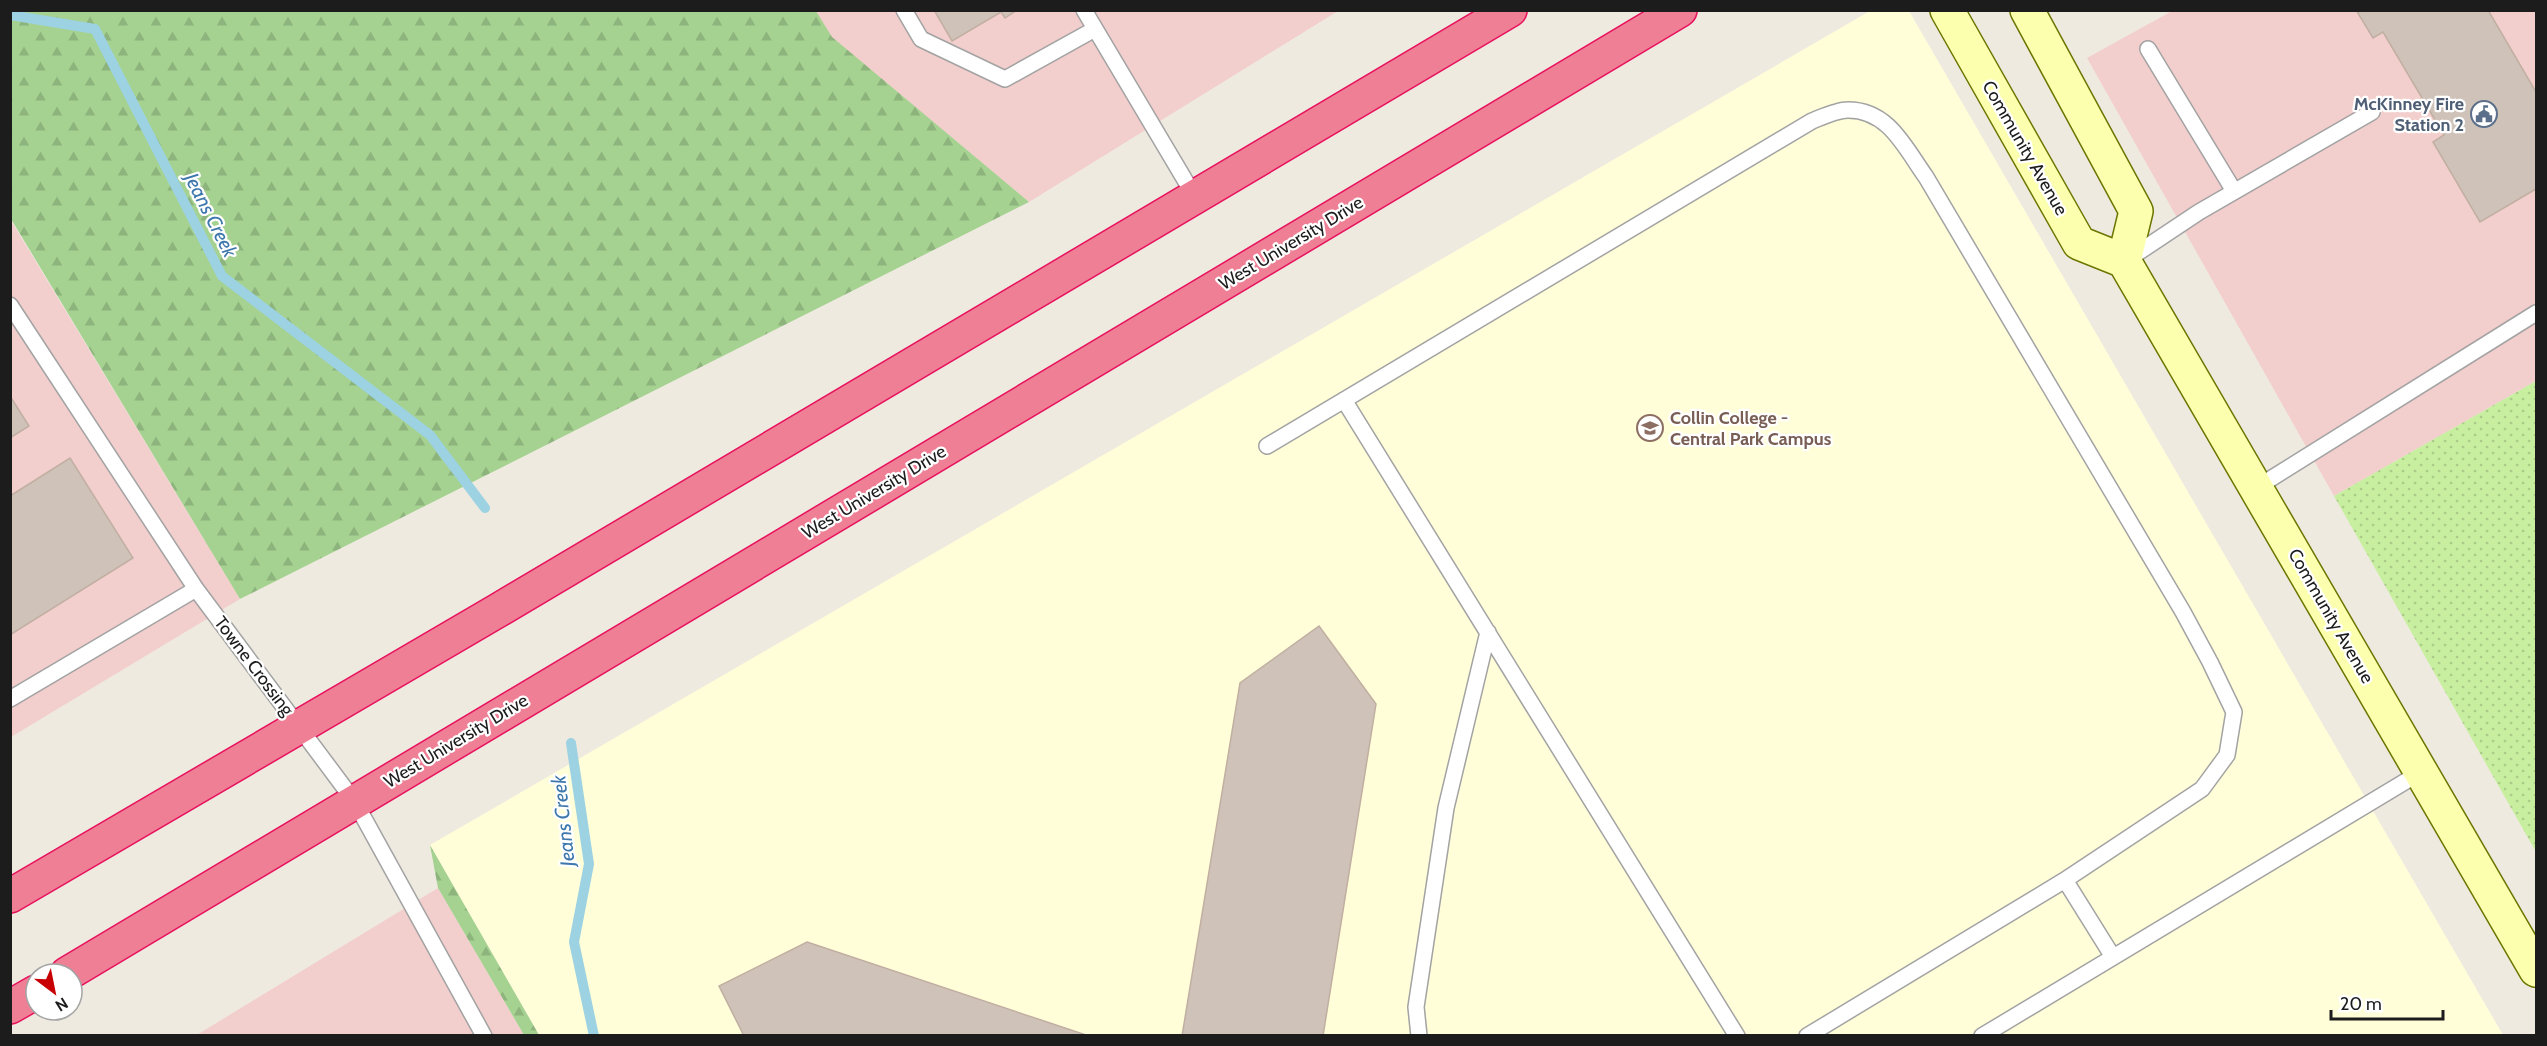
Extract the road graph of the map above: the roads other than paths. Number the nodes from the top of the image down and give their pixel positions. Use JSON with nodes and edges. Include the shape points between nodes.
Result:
{"nodes":[{"id":1,"x":904,"y":10,"type":"edge"},
{"id":2,"x":1084,"y":10,"type":"edge"},
{"id":3,"x":1510,"y":10,"type":"edge"},
{"id":4,"x":1680,"y":10,"type":"edge"},
{"id":5,"x":1947,"y":10,"type":"edge"},
{"id":6,"x":2027,"y":10,"type":"edge"},
{"id":7,"x":1095,"y":29,"type":"junction"},
{"id":8,"x":2148,"y":49,"type":"dead end"},
{"id":9,"x":2372,"y":112,"type":"dead end"},
{"id":10,"x":2234,"y":191,"type":"junction"},
{"id":11,"x":1195,"y":197,"type":"junction"},
{"id":12,"x":2124,"y":261,"type":"junction"},
{"id":13,"x":10,"y":305,"type":"edge"},
{"id":14,"x":2536,"y":313,"type":"edge"},
{"id":15,"x":1344,"y":400,"type":"junction"},
{"id":16,"x":1267,"y":446,"type":"dead end"},
{"id":17,"x":2256,"y":488,"type":"junction"},
{"id":18,"x":196,"y":589,"type":"junction"},
{"id":19,"x":1488,"y":632,"type":"junction"},
{"id":20,"x":10,"y":699,"type":"edge"},
{"id":21,"x":299,"y":726,"type":"junction"},
{"id":22,"x":2421,"y":772,"type":"junction"},
{"id":23,"x":355,"y":802,"type":"junction"},
{"id":24,"x":2065,"y":880,"type":"junction"},
{"id":25,"x":10,"y":896,"type":"edge"},
{"id":26,"x":2113,"y":957,"type":"junction"},
{"id":27,"x":84,"y":964,"type":"edge"},
{"id":28,"x":2536,"y":970,"type":"edge"},
{"id":29,"x":24,"y":999,"type":"edge"},
{"id":30,"x":10,"y":1007,"type":"edge"},
{"id":31,"x":484,"y":1035,"type":"edge"},
{"id":32,"x":1419,"y":1035,"type":"edge"},
{"id":33,"x":1737,"y":1035,"type":"edge"},
{"id":34,"x":1807,"y":1035,"type":"edge"},
{"id":35,"x":1982,"y":1035,"type":"edge"}],
"edges":[{"from":1,"to":7,"type":"lane","via":[[921,39],[1005,78]]},
{"from":2,"to":7,"type":"lane"},
{"from":3,"to":11,"type":"highway"},
{"from":4,"to":23,"type":"highway","name":"West University Drive"},
{"from":5,"to":12,"type":"street","name":"Community Avenue","via":[[2079,243]]},
{"from":6,"to":12,"type":"street","via":[[2136,211]]},
{"from":7,"to":11,"type":"lane"},
{"from":8,"to":10,"type":"lane"},
{"from":9,"to":10,"type":"lane"},
{"from":10,"to":12,"type":"lane"},
{"from":11,"to":21,"type":"highway"},
{"from":12,"to":17,"type":"street","name":"Community Avenue"},
{"from":13,"to":18,"type":"lane","name":"Towne Crossing"},
{"from":14,"to":17,"type":"lane"},
{"from":15,"to":16,"type":"lane"},
{"from":15,"to":19,"type":"lane"},
{"from":15,"to":24,"type":"lane","via":[[1812,121],[1847,109],[1873,114],[1892,127],[1926,177],[2177,602],[2234,712],[2227,755],[2202,789]]},
{"from":17,"to":22,"type":"street","name":"Community Avenue"},
{"from":18,"to":20,"type":"lane"},
{"from":18,"to":21,"type":"lane","name":"Towne Crossing"},
{"from":19,"to":32,"type":"lane","via":[[1446,808],[1416,1007]]},
{"from":19,"to":33,"type":"lane"},
{"from":21,"to":23,"type":"lane","name":"Towne Crossing"},
{"from":21,"to":25,"type":"highway"},
{"from":22,"to":26,"type":"lane"},
{"from":22,"to":28,"type":"street","name":"Community Avenue"},
{"from":23,"to":27,"type":"highway","name":"West University Drive"},
{"from":23,"to":31,"type":"lane","name":"Towne Crossing"},
{"from":24,"to":26,"type":"lane"},
{"from":24,"to":34,"type":"lane"},
{"from":26,"to":35,"type":"lane"},
{"from":29,"to":30,"type":"highway"}]}
